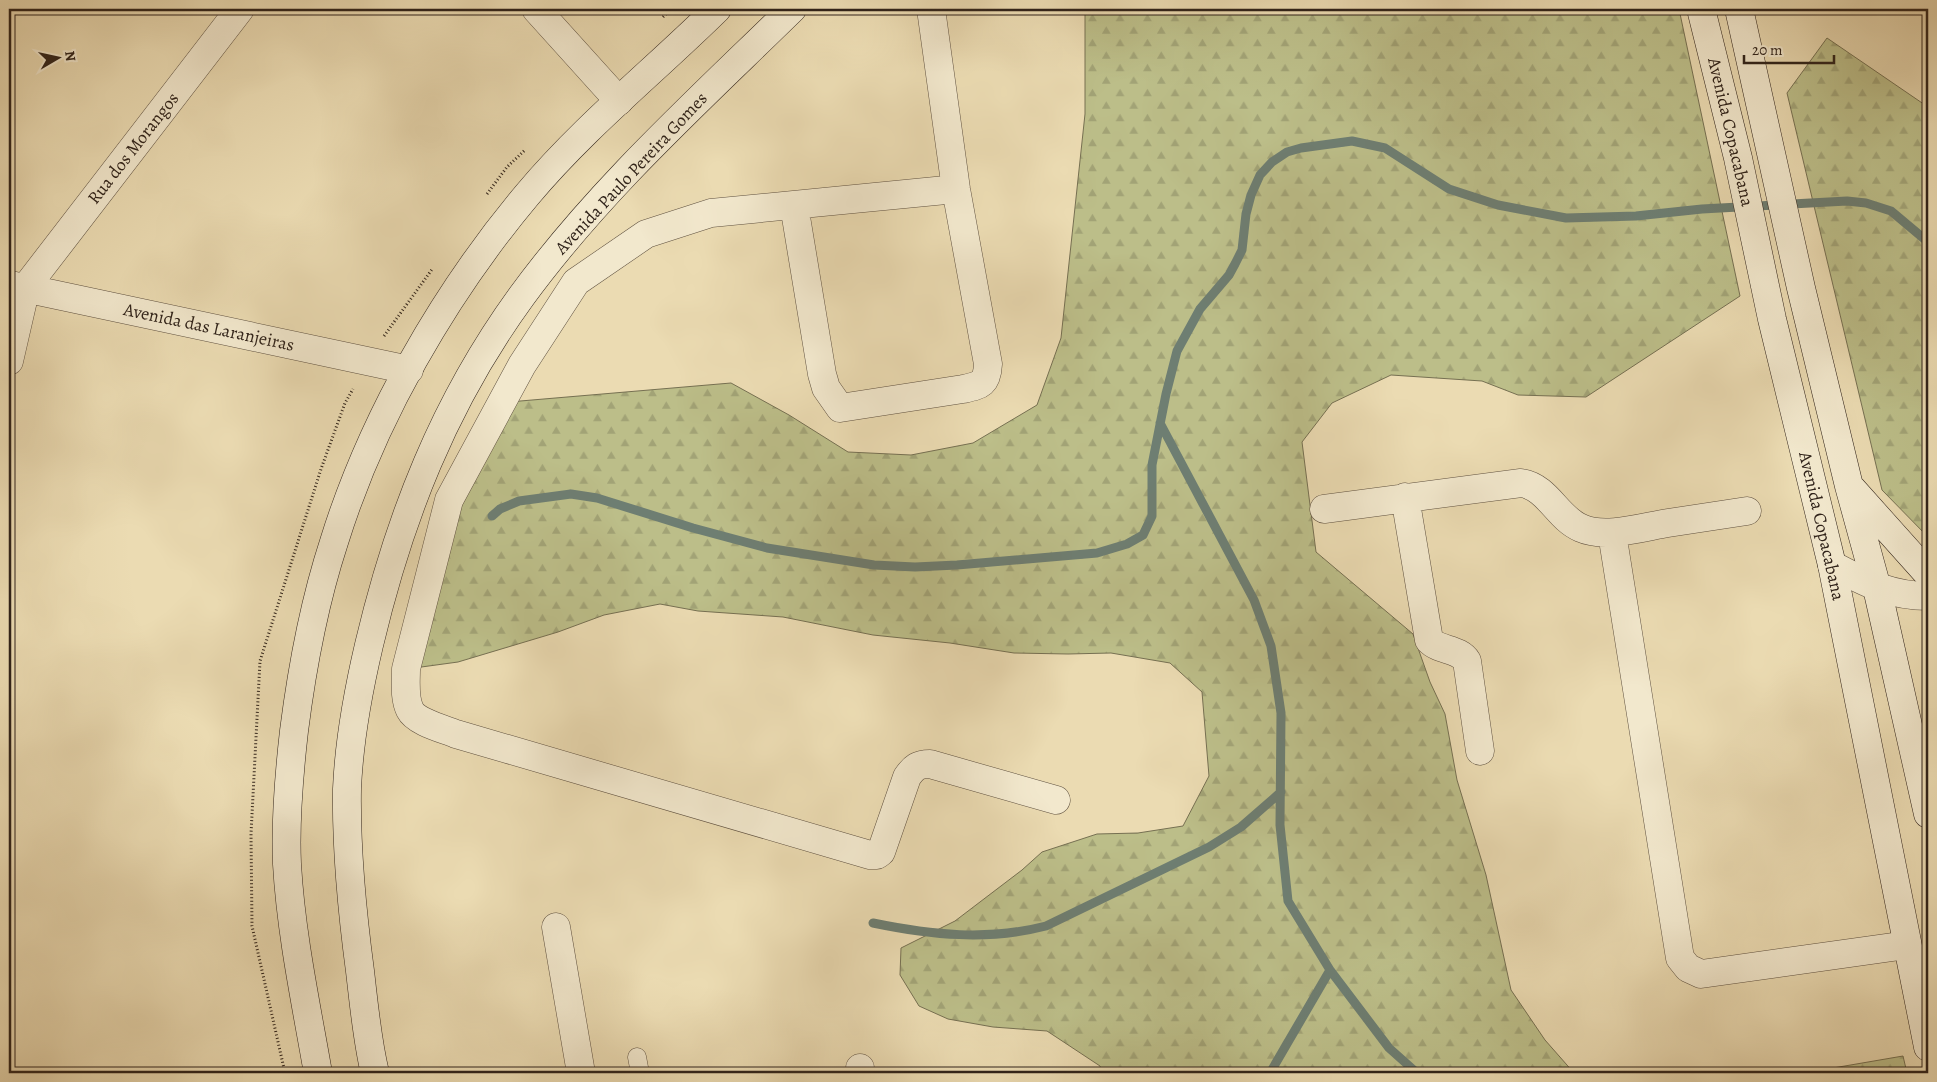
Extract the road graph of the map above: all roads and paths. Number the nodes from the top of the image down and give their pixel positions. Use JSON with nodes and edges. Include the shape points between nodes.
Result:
{"nodes":[{"id":1,"x":240,"y":9,"type":"edge"},
{"id":2,"x":536,"y":9,"type":"edge"},
{"id":3,"x":717,"y":9,"type":"edge"},
{"id":4,"x":792,"y":9,"type":"edge"},
{"id":5,"x":931,"y":9,"type":"edge"},
{"id":6,"x":1701,"y":9,"type":"edge"},
{"id":7,"x":1739,"y":9,"type":"edge"},
{"id":8,"x":619,"y":101,"type":"junction"},
{"id":9,"x":956,"y":189,"type":"junction"},
{"id":10,"x":794,"y":205,"type":"junction"},
{"id":11,"x":17,"y":286,"type":"edge"},
{"id":12,"x":9,"y":361,"type":"edge"},
{"id":13,"x":410,"y":370,"type":"junction"},
{"id":14,"x":1850,"y":486,"type":"junction"},
{"id":15,"x":1405,"y":497,"type":"junction"},
{"id":16,"x":1324,"y":509,"type":"dead end"},
{"id":17,"x":1747,"y":511,"type":"dead end"},
{"id":18,"x":1612,"y":532,"type":"junction"},
{"id":19,"x":1832,"y":565,"type":"junction"},
{"id":20,"x":1928,"y":574,"type":"edge"},
{"id":21,"x":1877,"y":588,"type":"junction"},
{"id":22,"x":1928,"y":596,"type":"edge"},
{"id":23,"x":1480,"y":751,"type":"dead end"},
{"id":24,"x":1056,"y":800,"type":"dead end"},
{"id":25,"x":1928,"y":814,"type":"edge"},
{"id":26,"x":556,"y":927,"type":"dead end"},
{"id":27,"x":1907,"y":945,"type":"junction"},
{"id":28,"x":1928,"y":1047,"type":"edge"},
{"id":29,"x":318,"y":1073,"type":"edge"},
{"id":30,"x":375,"y":1073,"type":"edge"},
{"id":31,"x":580,"y":1073,"type":"edge"}],
"edges":[{"from":1,"to":11,"type":"street","name":"Rua dos Morangos"},
{"from":2,"to":8,"type":"street"},
{"from":3,"to":8,"type":"street"},
{"from":4,"to":30,"type":"street","name":"Avenida Paulo Pereira Gomes","via":[[633,166],[571,233],[486,349],[446,421],[414,493],[372,633],[354,724],[347,788],[349,871]]},
{"from":5,"to":9,"type":"street"},
{"from":6,"to":19,"type":"street","name":"Avenida Copacabana"},
{"from":7,"to":14,"type":"street","name":"Avenida Copacabana","via":[[1801,288]]},
{"from":8,"to":13,"type":"street","via":[[552,168],[498,230],[451,298]]},
{"from":9,"to":10,"type":"street"},
{"from":9,"to":10,"type":"street","via":[[988,364],[984,381],[975,386],[840,408],[826,388],[822,374]]},
{"from":10,"to":24,"type":"street","via":[[711,213],[646,234],[576,282],[522,364],[449,500],[406,669],[410,711],[426,722],[456,734],[877,855],[881,852],[907,777],[913,768],[921,764]]},
{"from":11,"to":12,"type":"street"},
{"from":11,"to":13,"type":"street","name":"Avenida das Laranjeiras"},
{"from":13,"to":29,"type":"street","via":[[370,448],[333,543],[298,702],[288,793],[287,863],[296,942]]},
{"from":14,"to":20,"type":"street"},
{"from":14,"to":21,"type":"street","name":"Avenida Copacabana"},
{"from":15,"to":16,"type":"street"},
{"from":15,"to":18,"type":"street","via":[[1529,484],[1572,523],[1581,528]]},
{"from":15,"to":23,"type":"street","via":[[1429,640],[1460,654],[1467,661]]},
{"from":17,"to":18,"type":"street"},
{"from":18,"to":27,"type":"street","via":[[1680,958],[1688,968],[1701,974]]},
{"from":19,"to":21,"type":"street"},
{"from":19,"to":27,"type":"street","name":"Avenida Copacabana"},
{"from":21,"to":22,"type":"street"},
{"from":21,"to":25,"type":"street","name":"Avenida Copacabana"},
{"from":26,"to":31,"type":"street"},
{"from":27,"to":28,"type":"street","name":"Avenida Copacabana"}]}
